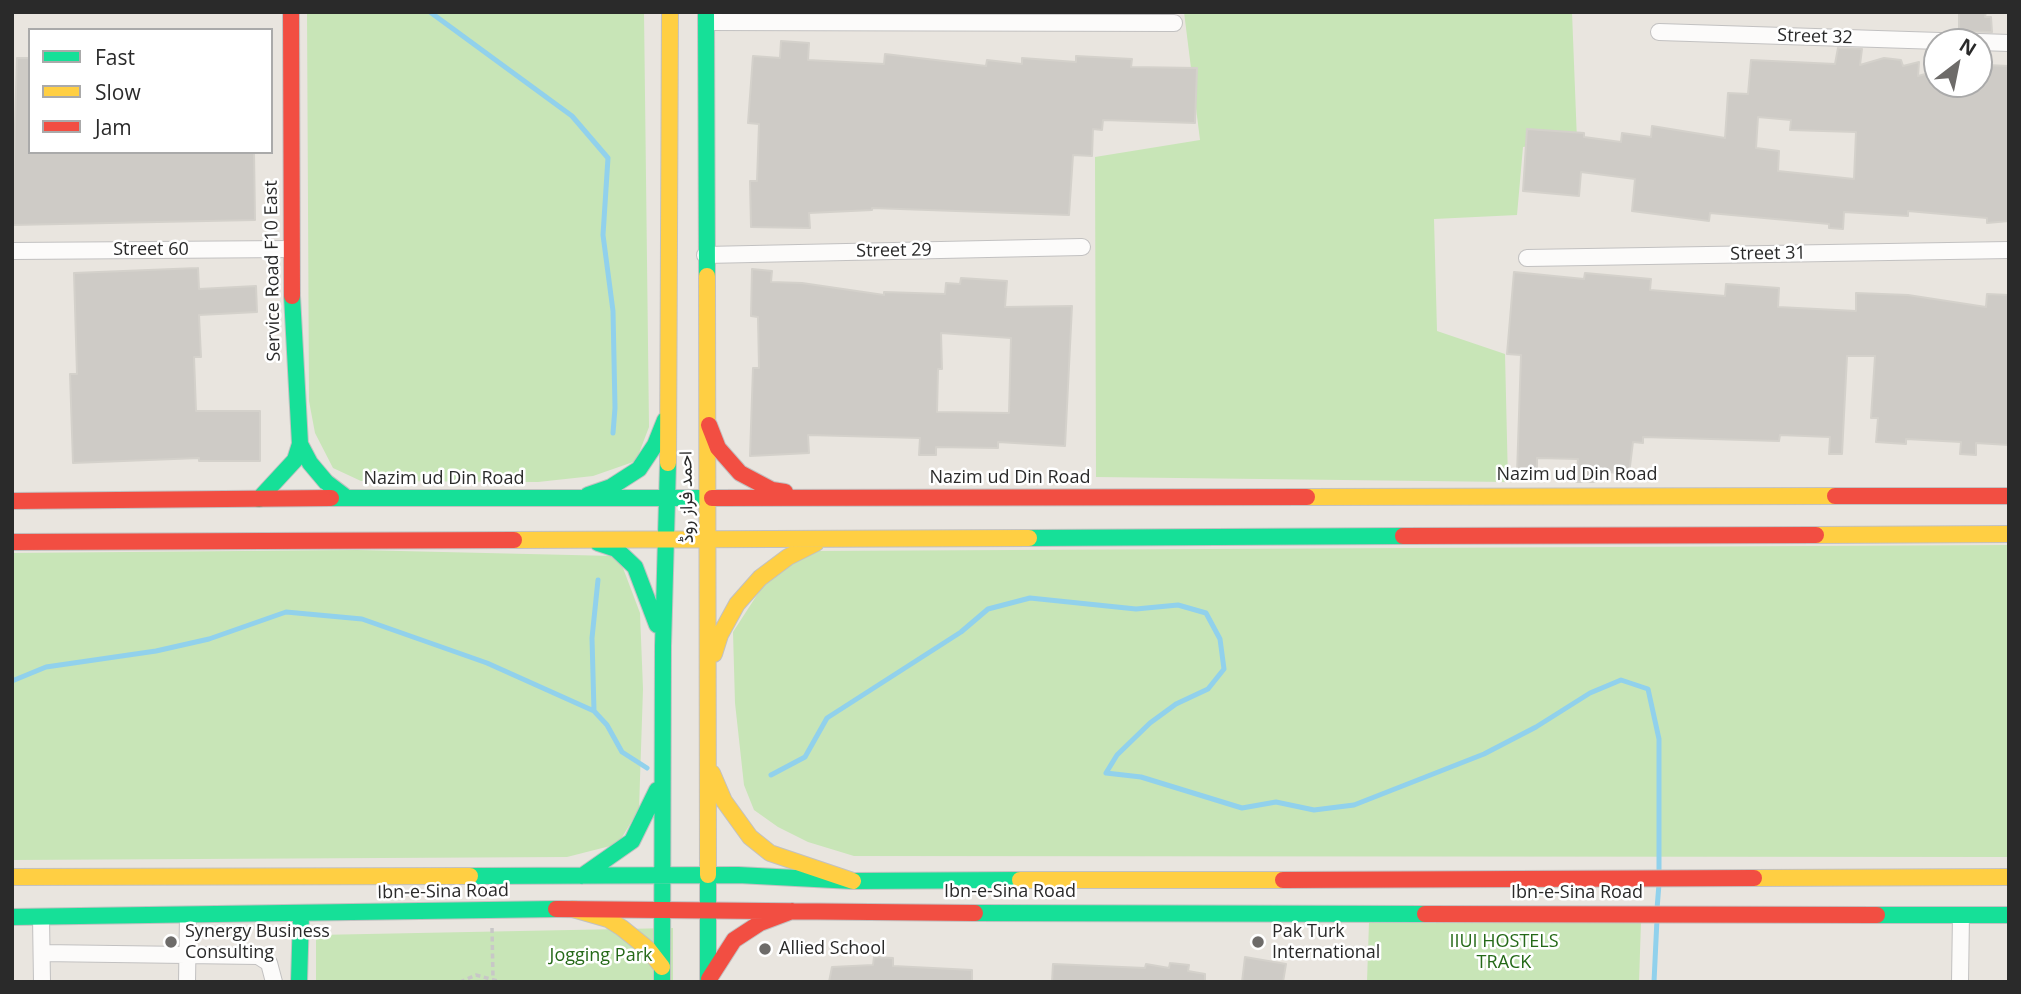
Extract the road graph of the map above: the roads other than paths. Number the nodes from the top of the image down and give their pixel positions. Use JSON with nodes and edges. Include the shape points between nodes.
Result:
{"nodes":[{"id":1,"x":291,"y":12,"type":"edge"},
{"id":2,"x":670,"y":12,"type":"edge"},
{"id":3,"x":706,"y":17,"type":"edge"},
{"id":4,"x":1174,"y":23,"type":"dead end"},
{"id":5,"x":1659,"y":32,"type":"dead end"},
{"id":6,"x":1923,"y":40,"type":"edge"},
{"id":7,"x":1082,"y":247,"type":"dead end"},
{"id":8,"x":290,"y":249,"type":"junction"},
{"id":9,"x":2009,"y":250,"type":"edge"},
{"id":10,"x":12,"y":251,"type":"edge"},
{"id":11,"x":705,"y":256,"type":"junction"},
{"id":12,"x":1527,"y":258,"type":"dead end"},
{"id":13,"x":670,"y":407,"type":"junction"},
{"id":14,"x":705,"y":415,"type":"junction"},
{"id":15,"x":300,"y":444,"type":"junction"},
{"id":16,"x":2009,"y":496,"type":"edge"},
{"id":17,"x":347,"y":498,"type":"junction"},
{"id":18,"x":667,"y":498,"type":"junction"},
{"id":19,"x":816,"y":498,"type":"junction"},
{"id":20,"x":259,"y":499,"type":"junction"},
{"id":21,"x":577,"y":499,"type":"junction"},
{"id":22,"x":705,"y":499,"type":"junction"},
{"id":23,"x":12,"y":501,"type":"edge"},
{"id":24,"x":101,"y":521,"type":"junction"},
{"id":25,"x":2009,"y":534,"type":"edge"},
{"id":26,"x":592,"y":540,"type":"junction"},
{"id":27,"x":666,"y":541,"type":"junction"},
{"id":28,"x":706,"y":541,"type":"junction"},
{"id":29,"x":819,"y":541,"type":"junction"},
{"id":30,"x":12,"y":542,"type":"edge"},
{"id":31,"x":663,"y":646,"type":"junction"},
{"id":32,"x":709,"y":668,"type":"junction"},
{"id":33,"x":706,"y":760,"type":"junction"},
{"id":34,"x":662,"y":775,"type":"junction"},
{"id":35,"x":662,"y":875,"type":"junction"},
{"id":36,"x":708,"y":875,"type":"junction"},
{"id":37,"x":582,"y":876,"type":"junction"},
{"id":38,"x":12,"y":877,"type":"edge"},
{"id":39,"x":2009,"y":877,"type":"edge"},
{"id":40,"x":1373,"y":879,"type":"junction"},
{"id":41,"x":853,"y":881,"type":"junction"},
{"id":42,"x":468,"y":893,"type":"junction"},
{"id":43,"x":269,"y":896,"type":"junction"},
{"id":44,"x":573,"y":909,"type":"junction"},
{"id":45,"x":662,"y":910,"type":"junction"},
{"id":46,"x":708,"y":911,"type":"junction"},
{"id":47,"x":792,"y":911,"type":"junction"},
{"id":48,"x":1373,"y":912,"type":"junction"},
{"id":49,"x":301,"y":915,"type":"junction"},
{"id":50,"x":1961,"y":915,"type":"junction"},
{"id":51,"x":2009,"y":915,"type":"edge"},
{"id":52,"x":188,"y":916,"type":"junction"},
{"id":53,"x":12,"y":917,"type":"edge"},
{"id":54,"x":41,"y":917,"type":"junction"},
{"id":55,"x":42,"y":953,"type":"junction"},
{"id":56,"x":187,"y":954,"type":"junction"},
{"id":57,"x":662,"y":974,"type":"edge"},
{"id":58,"x":42,"y":982,"type":"edge"},
{"id":59,"x":187,"y":982,"type":"edge"},
{"id":60,"x":274,"y":982,"type":"edge"},
{"id":61,"x":299,"y":982,"type":"edge"},
{"id":62,"x":708,"y":982,"type":"edge"},
{"id":63,"x":1960,"y":982,"type":"edge"}],
"edges":[{"from":1,"to":8,"type":"main road","name":"Service Road F10 East"},
{"from":2,"to":13,"type":"main road","name":"احمد فراز روڈ"},
{"from":3,"to":4,"type":"street"},
{"from":3,"to":11,"type":"main road","name":"احمد فراز روڈ"},
{"from":5,"to":6,"type":"street","name":"Street 32"},
{"from":7,"to":11,"type":"street","name":"Street 29"},
{"from":8,"to":10,"type":"street","name":"Street 60"},
{"from":8,"to":15,"type":"main road","name":"Service Road F10 East"},
{"from":9,"to":12,"type":"street","name":"Street 31"},
{"from":11,"to":14,"type":"main road","name":"احمد فراز روڈ"},
{"from":13,"to":18,"type":"main road","name":"احمد فراز روڈ"},
{"from":13,"to":21,"type":"main road","via":[[655,445],[639,468],[611,487]]},
{"from":14,"to":19,"type":"main road","via":[[718,448],[740,473],[772,490]]},
{"from":14,"to":22,"type":"main road","name":"احمد فراز روڈ"},
{"from":15,"to":17,"type":"main road","via":[[326,482]]},
{"from":15,"to":20,"type":"main road","via":[[295,460]]},
{"from":16,"to":19,"type":"main road","name":"Nazim ud Din Road"},
{"from":17,"to":20,"type":"main road","name":"Nazim ud Din Road"},
{"from":17,"to":21,"type":"main road","name":"Nazim ud Din Road"},
{"from":18,"to":21,"type":"main road","name":"Nazim ud Din Road"},
{"from":18,"to":22,"type":"main road","name":"Nazim ud Din Road"},
{"from":18,"to":27,"type":"main road","name":"احمد فراز روڈ"},
{"from":19,"to":22,"type":"main road","name":"Nazim ud Din Road"},
{"from":20,"to":24,"type":"main road","name":"Nazim ud Din Road"},
{"from":22,"to":28,"type":"main road","name":"احمد فراز روڈ"},
{"from":23,"to":24,"type":"main road","name":"Nazim ud Din Road"},
{"from":24,"to":26,"type":"main road","name":"Nazim ud Din Road"},
{"from":24,"to":30,"type":"main road","name":"Nazim ud Din Road"},
{"from":25,"to":29,"type":"main road","name":"Nazim ud Din Road"},
{"from":26,"to":27,"type":"main road","name":"Nazim ud Din Road"},
{"from":26,"to":31,"type":"main road","via":[[616,549],[635,567]]},
{"from":27,"to":28,"type":"main road","name":"Nazim ud Din Road"},
{"from":27,"to":31,"type":"main road","name":"احمد فراز روڈ"},
{"from":28,"to":29,"type":"main road","name":"Nazim ud Din Road"},
{"from":28,"to":32,"type":"main road","name":"احمد فراز روڈ"},
{"from":29,"to":32,"type":"main road","via":[[760,578],[737,604]]},
{"from":31,"to":34,"type":"main road","name":"احمد فراز روڈ"},
{"from":32,"to":33,"type":"main road","name":"احمد فراز روڈ"},
{"from":33,"to":36,"type":"main road","name":"احمد فراز روڈ"},
{"from":33,"to":41,"type":"main road","via":[[724,801],[750,837],[770,853]]},
{"from":34,"to":35,"type":"main road","name":"احمد فراز روڈ"},
{"from":34,"to":37,"type":"main road","via":[[632,841]]},
{"from":35,"to":36,"type":"main road","name":"Ibn-e-Sina Road"},
{"from":35,"to":37,"type":"main road","name":"Ibn-e-Sina Road"},
{"from":35,"to":45,"type":"main road","name":"احمد فراز روڈ"},
{"from":36,"to":41,"type":"main road","name":"Ibn-e-Sina Road"},
{"from":36,"to":46,"type":"main road","name":"احمد فراز روڈ"},
{"from":37,"to":42,"type":"main road","name":"Ibn-e-Sina Road"},
{"from":38,"to":43,"type":"main road","name":"Ibn-e-Sina Road"},
{"from":39,"to":40,"type":"main road","name":"Ibn-e-Sina Road"},
{"from":40,"to":41,"type":"main road","name":"Ibn-e-Sina Road"},
{"from":40,"to":48,"type":"main road"},
{"from":42,"to":43,"type":"main road","name":"Ibn-e-Sina Road"},
{"from":42,"to":44,"type":"main road","name":"Ibn-e-Sina Road","via":[[492,910]]},
{"from":42,"to":49,"type":"main road","name":"Ibn-e-Sina Road"},
{"from":43,"to":49,"type":"main road","name":"Ibn-e-Sina Road"},
{"from":43,"to":52,"type":"main road","name":"Ibn-e-Sina Road"},
{"from":44,"to":45,"type":"main road","name":"Ibn-e-Sina Road"},
{"from":44,"to":57,"type":"main road","via":[[608,919],[629,932]]},
{"from":45,"to":46,"type":"main road","name":"Ibn-e-Sina Road"},
{"from":45,"to":57,"type":"main road","name":"احمد فراز روڈ"},
{"from":46,"to":47,"type":"main road","name":"Ibn-e-Sina Road"},
{"from":46,"to":62,"type":"main road","name":"احمد فراز روڈ"},
{"from":47,"to":48,"type":"main road","name":"Ibn-e-Sina Road"},
{"from":47,"to":62,"type":"main road","via":[[760,923],[734,940]]},
{"from":48,"to":50,"type":"main road","name":"Ibn-e-Sina Road"},
{"from":49,"to":61,"type":"main road"},
{"from":50,"to":51,"type":"main road","name":"Ibn-e-Sina Road"},
{"from":50,"to":63,"type":"street"},
{"from":52,"to":54,"type":"main road","name":"Ibn-e-Sina Road"},
{"from":52,"to":56,"type":"street"},
{"from":53,"to":54,"type":"main road","name":"Ibn-e-Sina Road"},
{"from":54,"to":55,"type":"street"},
{"from":55,"to":56,"type":"street"},
{"from":55,"to":58,"type":"street"},
{"from":56,"to":59,"type":"street"},
{"from":56,"to":60,"type":"street","via":[[258,956],[270,963]]}]}
